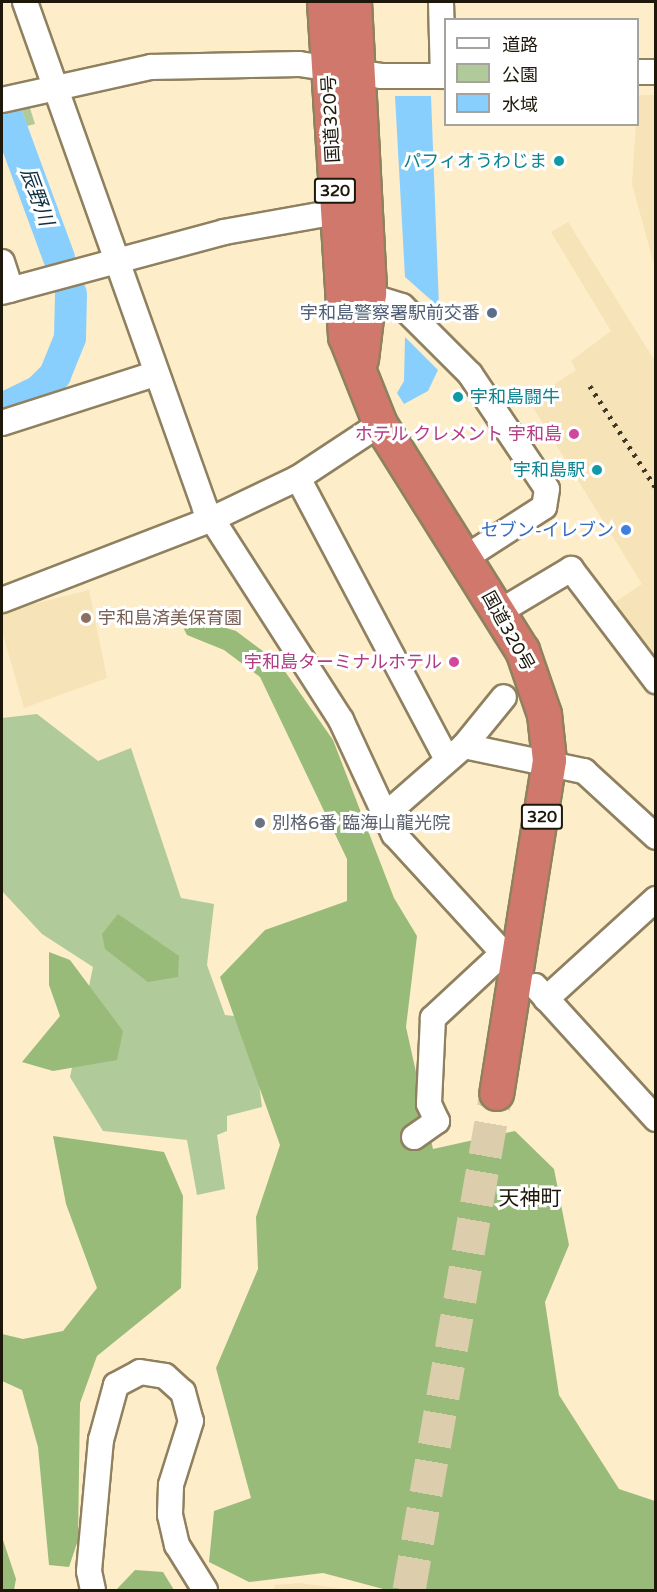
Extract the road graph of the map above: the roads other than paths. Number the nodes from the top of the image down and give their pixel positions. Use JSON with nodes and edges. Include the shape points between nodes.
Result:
{"nodes":[{"id":1,"x":25,"y":2,"type":"edge"},
{"id":2,"x":324,"y":2,"type":"edge"},
{"id":3,"x":354,"y":2,"type":"edge"},
{"id":4,"x":441,"y":2,"type":"edge"},
{"id":5,"x":343,"y":71,"type":"junction"},
{"id":6,"x":639,"y":72,"type":"edge"},
{"id":7,"x":656,"y":72,"type":"edge"},
{"id":8,"x":444,"y":76,"type":"edge"},
{"id":9,"x":56,"y":87,"type":"junction"},
{"id":10,"x":8,"y":98,"type":"edge"},
{"id":11,"x":350,"y":209,"type":"junction"},
{"id":12,"x":116,"y":261,"type":"junction"},
{"id":13,"x":2,"y":262,"type":"edge"},
{"id":14,"x":6,"y":291,"type":"edge"},
{"id":15,"x":355,"y":291,"type":"junction"},
{"id":16,"x":155,"y":374,"type":"junction"},
{"id":17,"x":2,"y":423,"type":"edge"},
{"id":18,"x":380,"y":424,"type":"junction"},
{"id":19,"x":298,"y":478,"type":"junction"},
{"id":20,"x":206,"y":507,"type":"junction"},
{"id":21,"x":465,"y":558,"type":"junction"},
{"id":22,"x":2,"y":600,"type":"edge"},
{"id":23,"x":499,"y":612,"type":"junction"},
{"id":24,"x":656,"y":681,"type":"edge"},
{"id":25,"x":504,"y":697,"type":"dead end"},
{"id":26,"x":455,"y":753,"type":"junction"},
{"id":27,"x":549,"y":760,"type":"junction"},
{"id":28,"x":384,"y":816,"type":"junction"},
{"id":29,"x":656,"y":837,"type":"edge"},
{"id":30,"x":656,"y":899,"type":"edge"},
{"id":31,"x":496,"y":1093,"type":"tunnel mouth"},
{"id":32,"x":656,"y":1119,"type":"edge"},
{"id":33,"x":414,"y":1137,"type":"dead end"},
{"id":34,"x":93,"y":1590,"type":"edge"},
{"id":35,"x":205,"y":1590,"type":"edge"}],
"edges":[{"from":1,"to":9,"type":"street"},
{"from":2,"to":5,"type":"highway","name":"国道320号","number":"320"},
{"from":3,"to":5,"type":"highway","name":"国道320号","number":"320"},
{"from":4,"to":8,"type":"street"},
{"from":5,"to":8,"type":"street"},
{"from":5,"to":9,"type":"street","via":[[299,64],[151,67]]},
{"from":5,"to":11,"type":"highway","name":"国道320号","number":"320"},
{"from":6,"to":7,"type":"street"},
{"from":9,"to":10,"type":"street"},
{"from":9,"to":12,"type":"street"},
{"from":11,"to":12,"type":"street"},
{"from":11,"to":15,"type":"highway","name":"国道320号","number":"320"},
{"from":12,"to":14,"type":"street"},
{"from":12,"to":16,"type":"street"},
{"from":13,"to":14,"type":"street"},
{"from":15,"to":18,"type":"highway","name":"国道320号","number":"320","via":[[358,378]]},
{"from":15,"to":21,"type":"street","via":[[402,306],[470,374],[548,494],[544,507]]},
{"from":16,"to":17,"type":"street"},
{"from":16,"to":20,"type":"street"},
{"from":18,"to":19,"type":"street"},
{"from":18,"to":21,"type":"highway","name":"国道320号","number":"320"},
{"from":19,"to":20,"type":"street"},
{"from":19,"to":26,"type":"street"},
{"from":20,"to":22,"type":"street"},
{"from":20,"to":28,"type":"street","via":[[341,720]]},
{"from":21,"to":23,"type":"highway","name":"国道320号","number":"320"},
{"from":23,"to":24,"type":"street","via":[[571,569]]},
{"from":23,"to":27,"type":"highway","name":"国道320号","number":"320","via":[[538,690]]},
{"from":25,"to":26,"type":"street"},
{"from":26,"to":27,"type":"street"},
{"from":26,"to":28,"type":"street"},
{"from":27,"to":29,"type":"street","via":[[602,783]]},
{"from":27,"to":31,"type":"highway","name":"国道320号","number":"320"},
{"from":28,"to":33,"type":"street","via":[[503,953],[433,1018],[429,1104],[437,1121]]},
{"from":30,"to":32,"type":"street","via":[[540,992]]},
{"from":34,"to":35,"type":"street","via":[[89,1571],[101,1440],[116,1385],[140,1372],[165,1376],[183,1392],[191,1421],[171,1485],[170,1515],[177,1545]]}]}
